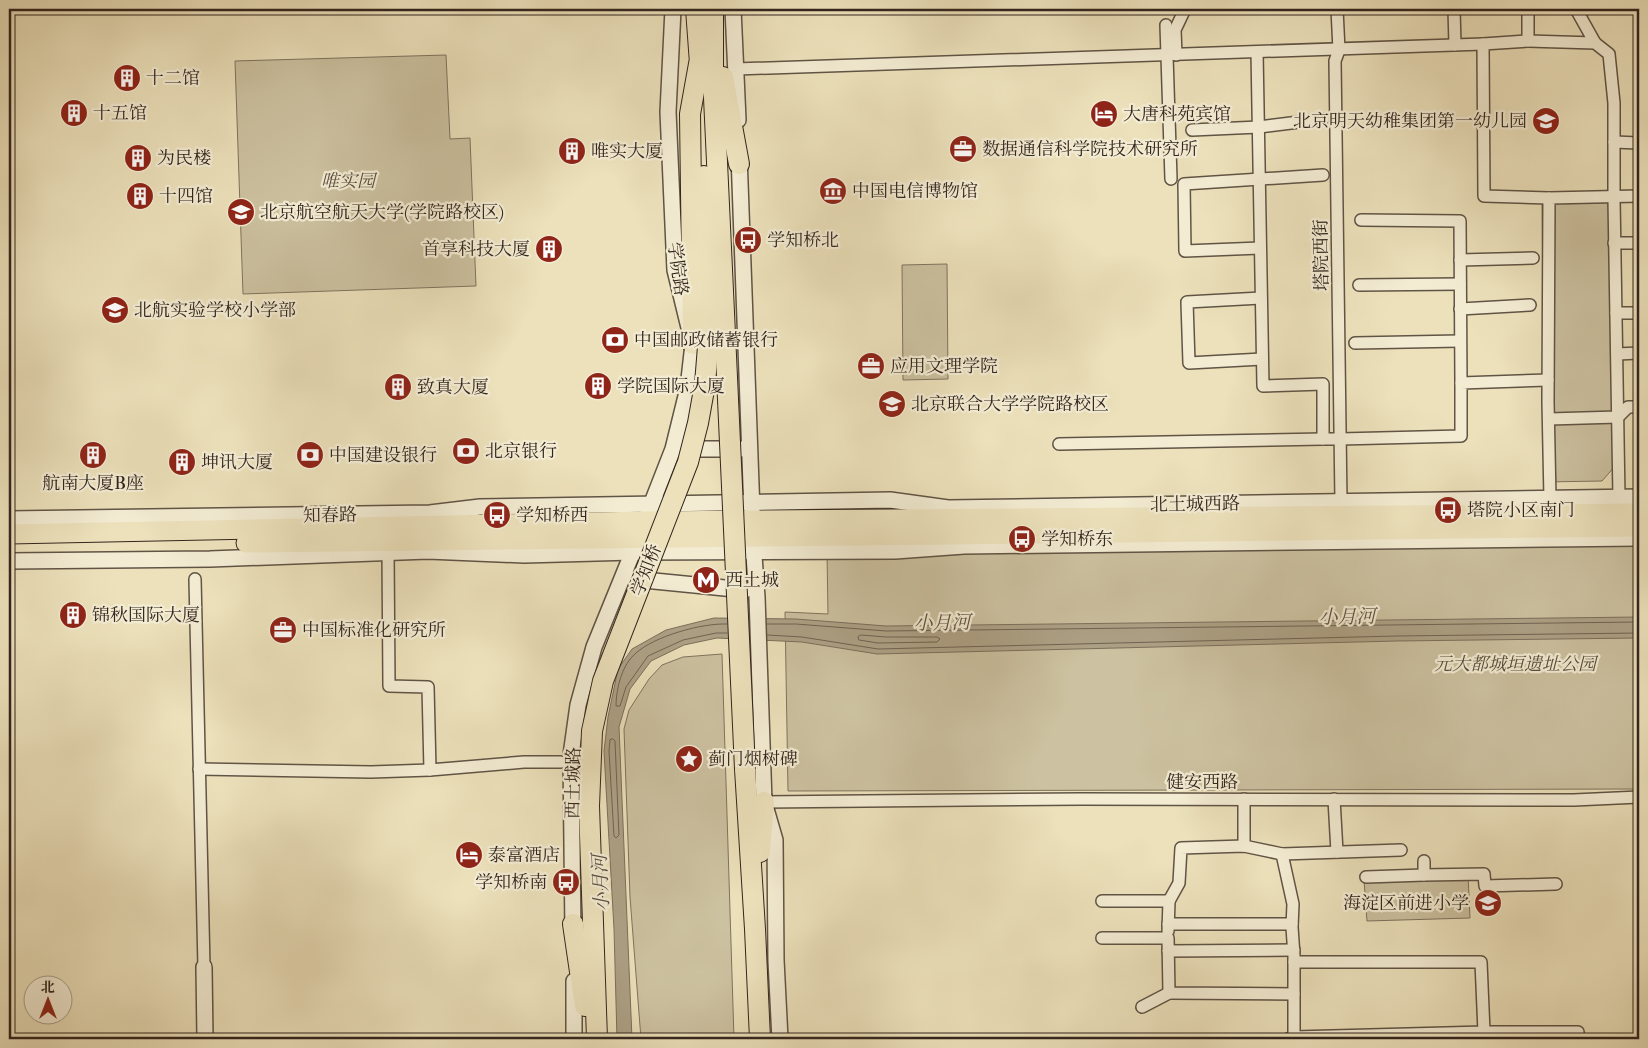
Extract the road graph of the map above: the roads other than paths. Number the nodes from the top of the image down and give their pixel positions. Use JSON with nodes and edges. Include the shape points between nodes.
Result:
{"nodes":[{"id":1,"x":673,"y":9,"type":"edge"},
{"id":2,"x":696,"y":9,"type":"edge"},
{"id":3,"x":713,"y":9,"type":"edge"},
{"id":4,"x":733,"y":9,"type":"edge"},
{"id":5,"x":1185,"y":9,"type":"edge"},
{"id":6,"x":1337,"y":9,"type":"edge"},
{"id":7,"x":1454,"y":9,"type":"edge"},
{"id":8,"x":1528,"y":9,"type":"edge"},
{"id":9,"x":1576,"y":9,"type":"edge"},
{"id":10,"x":1166,"y":25,"type":"dead end"},
{"id":11,"x":714,"y":31,"type":"junction"},
{"id":12,"x":1528,"y":41,"type":"junction"},
{"id":13,"x":1595,"y":43,"type":"junction"},
{"id":14,"x":1483,"y":44,"type":"junction"},
{"id":15,"x":1454,"y":45,"type":"junction"},
{"id":16,"x":1339,"y":50,"type":"junction"},
{"id":17,"x":1257,"y":52,"type":"junction"},
{"id":18,"x":1171,"y":55,"type":"junction"},
{"id":19,"x":736,"y":69,"type":"junction"},
{"id":20,"x":1323,"y":119,"type":"dead end"},
{"id":21,"x":1258,"y":127,"type":"junction"},
{"id":22,"x":1192,"y":130,"type":"dead end"},
{"id":23,"x":1614,"y":142,"type":"junction"},
{"id":24,"x":1639,"y":143,"type":"edge"},
{"id":25,"x":739,"y":164,"type":"junction"},
{"id":26,"x":1323,"y":175,"type":"dead end"},
{"id":27,"x":1171,"y":179,"type":"dead end"},
{"id":28,"x":1259,"y":179,"type":"junction"},
{"id":29,"x":1614,"y":196,"type":"junction"},
{"id":30,"x":1639,"y":196,"type":"edge"},
{"id":31,"x":1549,"y":198,"type":"junction"},
{"id":32,"x":1361,"y":220,"type":"dead end"},
{"id":33,"x":1614,"y":243,"type":"junction"},
{"id":34,"x":1639,"y":243,"type":"edge"},
{"id":35,"x":1260,"y":248,"type":"junction"},
{"id":36,"x":1533,"y":258,"type":"dead end"},
{"id":37,"x":1460,"y":260,"type":"junction"},
{"id":38,"x":1460,"y":284,"type":"junction"},
{"id":39,"x":1359,"y":285,"type":"dead end"},
{"id":40,"x":1261,"y":298,"type":"junction"},
{"id":41,"x":1530,"y":306,"type":"dead end"},
{"id":42,"x":1460,"y":309,"type":"junction"},
{"id":43,"x":1616,"y":313,"type":"junction"},
{"id":44,"x":1639,"y":313,"type":"edge"},
{"id":45,"x":709,"y":337,"type":"junction"},
{"id":46,"x":1460,"y":340,"type":"junction"},
{"id":47,"x":1355,"y":343,"type":"dead end"},
{"id":48,"x":1616,"y":354,"type":"junction"},
{"id":49,"x":1639,"y":354,"type":"edge"},
{"id":50,"x":1262,"y":359,"type":"junction"},
{"id":51,"x":1548,"y":380,"type":"junction"},
{"id":52,"x":1460,"y":383,"type":"junction"},
{"id":53,"x":1639,"y":407,"type":"edge"},
{"id":54,"x":1618,"y":417,"type":"junction"},
{"id":55,"x":1549,"y":419,"type":"junction"},
{"id":56,"x":1323,"y":439,"type":"junction"},
{"id":57,"x":1340,"y":439,"type":"junction"},
{"id":58,"x":1059,"y":444,"type":"dead end"},
{"id":59,"x":750,"y":448,"type":"junction"},
{"id":60,"x":673,"y":449,"type":"junction"},
{"id":61,"x":1639,"y":497,"type":"edge"},
{"id":62,"x":1619,"y":498,"type":"junction"},
{"id":63,"x":1550,"y":499,"type":"junction"},
{"id":64,"x":1341,"y":502,"type":"junction"},
{"id":65,"x":1639,"y":513,"type":"edge"},
{"id":66,"x":9,"y":519,"type":"edge"},
{"id":67,"x":1639,"y":527,"type":"edge"},
{"id":68,"x":753,"y":528,"type":"junction"},
{"id":69,"x":642,"y":529,"type":"junction"},
{"id":70,"x":9,"y":534,"type":"edge"},
{"id":71,"x":1639,"y":538,"type":"edge"},
{"id":72,"x":9,"y":546,"type":"edge"},
{"id":73,"x":388,"y":552,"type":"junction"},
{"id":74,"x":9,"y":561,"type":"edge"},
{"id":75,"x":623,"y":578,"type":"junction"},
{"id":76,"x":195,"y":579,"type":"dead end"},
{"id":77,"x":757,"y":594,"type":"junction"},
{"id":78,"x":561,"y":762,"type":"dead end"},
{"id":79,"x":200,"y":769,"type":"junction"},
{"id":80,"x":430,"y":770,"type":"junction"},
{"id":81,"x":1639,"y":798,"type":"edge"},
{"id":82,"x":1244,"y":799,"type":"junction"},
{"id":83,"x":1334,"y":799,"type":"junction"},
{"id":84,"x":764,"y":802,"type":"junction"},
{"id":85,"x":589,"y":806,"type":"joint"},
{"id":86,"x":1244,"y":846,"type":"junction"},
{"id":87,"x":1401,"y":850,"type":"dead end"},
{"id":88,"x":1337,"y":852,"type":"junction"},
{"id":89,"x":1282,"y":854,"type":"junction"},
{"id":90,"x":1424,"y":861,"type":"dead end"},
{"id":91,"x":1424,"y":875,"type":"junction"},
{"id":92,"x":1366,"y":878,"type":"dead end"},
{"id":93,"x":1556,"y":884,"type":"dead end"},
{"id":94,"x":1102,"y":901,"type":"dead end"},
{"id":95,"x":1169,"y":901,"type":"junction"},
{"id":96,"x":573,"y":924,"type":"junction"},
{"id":97,"x":1168,"y":924,"type":"junction"},
{"id":98,"x":1292,"y":924,"type":"junction"},
{"id":99,"x":755,"y":929,"type":"junction"},
{"id":100,"x":1102,"y":938,"type":"dead end"},
{"id":101,"x":1168,"y":938,"type":"junction"},
{"id":102,"x":1294,"y":950,"type":"junction"},
{"id":103,"x":1168,"y":951,"type":"junction"},
{"id":104,"x":1294,"y":962,"type":"junction"},
{"id":105,"x":204,"y":967,"type":"joint"},
{"id":106,"x":1169,"y":993,"type":"junction"},
{"id":107,"x":1294,"y":994,"type":"junction"},
{"id":108,"x":1142,"y":1007,"type":"dead end"},
{"id":109,"x":1484,"y":1032,"type":"junction"},
{"id":110,"x":1426,"y":1037,"type":"edge"},
{"id":111,"x":205,"y":1039,"type":"edge"},
{"id":112,"x":574,"y":1039,"type":"edge"},
{"id":113,"x":591,"y":1039,"type":"edge"},
{"id":114,"x":597,"y":1039,"type":"edge"},
{"id":115,"x":760,"y":1039,"type":"edge"},
{"id":116,"x":780,"y":1039,"type":"edge"},
{"id":117,"x":1292,"y":1039,"type":"edge"},
{"id":118,"x":1578,"y":1039,"type":"edge"}],
"edges":[{"from":1,"to":45,"type":"street","name":"学院路","via":[[668,112],[675,270]]},
{"from":2,"to":45,"type":"highway","name":"学院路"},
{"from":3,"to":11,"type":"highway","name":"学院路"},
{"from":4,"to":19,"type":"street"},
{"from":5,"to":18,"type":"street","via":[[1175,30]]},
{"from":6,"to":16,"type":"street","name":"塔院西街"},
{"from":7,"to":15,"type":"street"},
{"from":8,"to":12,"type":"street"},
{"from":9,"to":13,"type":"street"},
{"from":10,"to":18,"type":"street"},
{"from":11,"to":25,"type":"highway"},
{"from":11,"to":45,"type":"highway","name":"学院路"},
{"from":12,"to":13,"type":"street"},
{"from":12,"to":14,"type":"street"},
{"from":13,"to":23,"type":"street","via":[[1609,54]]},
{"from":14,"to":15,"type":"street"},
{"from":14,"to":31,"type":"street","via":[[1484,196]]},
{"from":15,"to":16,"type":"street"},
{"from":16,"to":17,"type":"street"},
{"from":16,"to":57,"type":"street","name":"塔院西街","via":[[1334,61]]},
{"from":17,"to":18,"type":"street"},
{"from":17,"to":21,"type":"street"},
{"from":18,"to":19,"type":"street"},
{"from":18,"to":27,"type":"street"},
{"from":19,"to":25,"type":"street"},
{"from":20,"to":21,"type":"street"},
{"from":21,"to":22,"type":"street"},
{"from":21,"to":28,"type":"street"},
{"from":23,"to":24,"type":"street"},
{"from":23,"to":29,"type":"street"},
{"from":25,"to":59,"type":"street"},
{"from":26,"to":28,"type":"street"},
{"from":28,"to":35,"type":"street"},
{"from":28,"to":35,"type":"street","via":[[1184,184],[1185,251]]},
{"from":29,"to":30,"type":"street"},
{"from":29,"to":31,"type":"street"},
{"from":29,"to":33,"type":"street"},
{"from":31,"to":51,"type":"street"},
{"from":32,"to":37,"type":"street","via":[[1460,221]]},
{"from":33,"to":34,"type":"street"},
{"from":33,"to":43,"type":"street"},
{"from":35,"to":40,"type":"street"},
{"from":36,"to":37,"type":"street"},
{"from":37,"to":38,"type":"street"},
{"from":38,"to":39,"type":"street"},
{"from":38,"to":42,"type":"street"},
{"from":40,"to":50,"type":"street"},
{"from":40,"to":50,"type":"street","via":[[1187,302],[1189,363]]},
{"from":41,"to":42,"type":"street"},
{"from":42,"to":46,"type":"street"},
{"from":43,"to":44,"type":"street"},
{"from":43,"to":48,"type":"street"},
{"from":45,"to":60,"type":"street","name":"学院路","via":[[688,388]]},
{"from":45,"to":85,"type":"highway","name":"学知桥","bridge":true,"via":[[705,384],[688,462],[603,681],[592,731]]},
{"from":45,"to":99,"type":"highway","bridge":true},
{"from":46,"to":47,"type":"street"},
{"from":46,"to":52,"type":"street"},
{"from":48,"to":49,"type":"street"},
{"from":48,"to":54,"type":"street"},
{"from":50,"to":56,"type":"street","via":[[1263,386],[1323,384]]},
{"from":51,"to":52,"type":"street"},
{"from":51,"to":55,"type":"street"},
{"from":52,"to":57,"type":"street","via":[[1460,436]]},
{"from":53,"to":54,"type":"street","via":[[1628,407]]},
{"from":54,"to":55,"type":"street"},
{"from":54,"to":62,"type":"street"},
{"from":55,"to":63,"type":"street"},
{"from":56,"to":57,"type":"street"},
{"from":56,"to":58,"type":"street"},
{"from":57,"to":64,"type":"street","name":"塔院西街"},
{"from":59,"to":60,"type":"street"},
{"from":59,"to":68,"type":"street"},
{"from":60,"to":69,"type":"street","name":"学院路"},
{"from":61,"to":62,"type":"street","name":"北土城西路"},
{"from":62,"to":63,"type":"street","name":"北土城西路"},
{"from":63,"to":64,"type":"street","name":"北土城西路"},
{"from":64,"to":68,"type":"street","name":"北土城西路","via":[[948,508],[890,500]]},
{"from":65,"to":68,"type":"main road","name":"北土城西路"},
{"from":66,"to":69,"type":"street","name":"知春路","via":[[420,514],[480,507]]},
{"from":67,"to":68,"type":"main road","name":"北土城西路"},
{"from":68,"to":69,"type":"main road"},
{"from":68,"to":69,"type":"street"},
{"from":68,"to":71,"type":"street","via":[[895,551],[964,546]]},
{"from":68,"to":77,"type":"street"},
{"from":69,"to":70,"type":"main road","name":"知春路"},
{"from":69,"to":72,"type":"main road","name":"知春路"},
{"from":69,"to":73,"type":"street","via":[[524,555]]},
{"from":69,"to":75,"type":"street","name":"西土城路"},
{"from":73,"to":74,"type":"street","via":[[210,559]]},
{"from":73,"to":80,"type":"street","via":[[389,686],[428,687]]},
{"from":75,"to":77,"type":"street"},
{"from":75,"to":96,"type":"street","name":"西土城路","via":[[594,648],[578,705],[571,755]]},
{"from":76,"to":79,"type":"street"},
{"from":77,"to":84,"type":"street"},
{"from":78,"to":80,"type":"street"},
{"from":79,"to":80,"type":"street"},
{"from":79,"to":105,"type":"street"},
{"from":81,"to":83,"type":"street","name":"健安西路"},
{"from":82,"to":83,"type":"street","name":"健安西路"},
{"from":82,"to":84,"type":"street","name":"健安西路"},
{"from":82,"to":86,"type":"street"},
{"from":83,"to":88,"type":"street"},
{"from":84,"to":99,"type":"highway"},
{"from":84,"to":116,"type":"street","via":[[775,840]]},
{"from":85,"to":114,"type":"highway","name":"西土城路"},
{"from":86,"to":89,"type":"street"},
{"from":86,"to":95,"type":"street","via":[[1181,848],[1179,883]]},
{"from":87,"to":88,"type":"street"},
{"from":88,"to":89,"type":"street"},
{"from":89,"to":98,"type":"street","via":[[1293,904]]},
{"from":90,"to":91,"type":"street"},
{"from":91,"to":92,"type":"street"},
{"from":91,"to":93,"type":"street","via":[[1484,874],[1485,886]]},
{"from":94,"to":95,"type":"street"},
{"from":95,"to":97,"type":"street"},
{"from":96,"to":112,"type":"street","name":"西土城路"},
{"from":96,"to":113,"type":"highway"},
{"from":97,"to":98,"type":"street"},
{"from":97,"to":101,"type":"street"},
{"from":98,"to":102,"type":"street"},
{"from":99,"to":115,"type":"highway"},
{"from":100,"to":101,"type":"street"},
{"from":101,"to":103,"type":"street"},
{"from":102,"to":103,"type":"street"},
{"from":102,"to":104,"type":"street"},
{"from":103,"to":106,"type":"street"},
{"from":104,"to":107,"type":"street"},
{"from":104,"to":109,"type":"street","via":[[1481,962]]},
{"from":105,"to":111,"type":"street"},
{"from":106,"to":107,"type":"street"},
{"from":106,"to":108,"type":"street"},
{"from":107,"to":117,"type":"street"},
{"from":109,"to":110,"type":"street"},
{"from":109,"to":118,"type":"street","via":[[1578,1032]]},
{"from":110,"to":117,"type":"street"}]}
